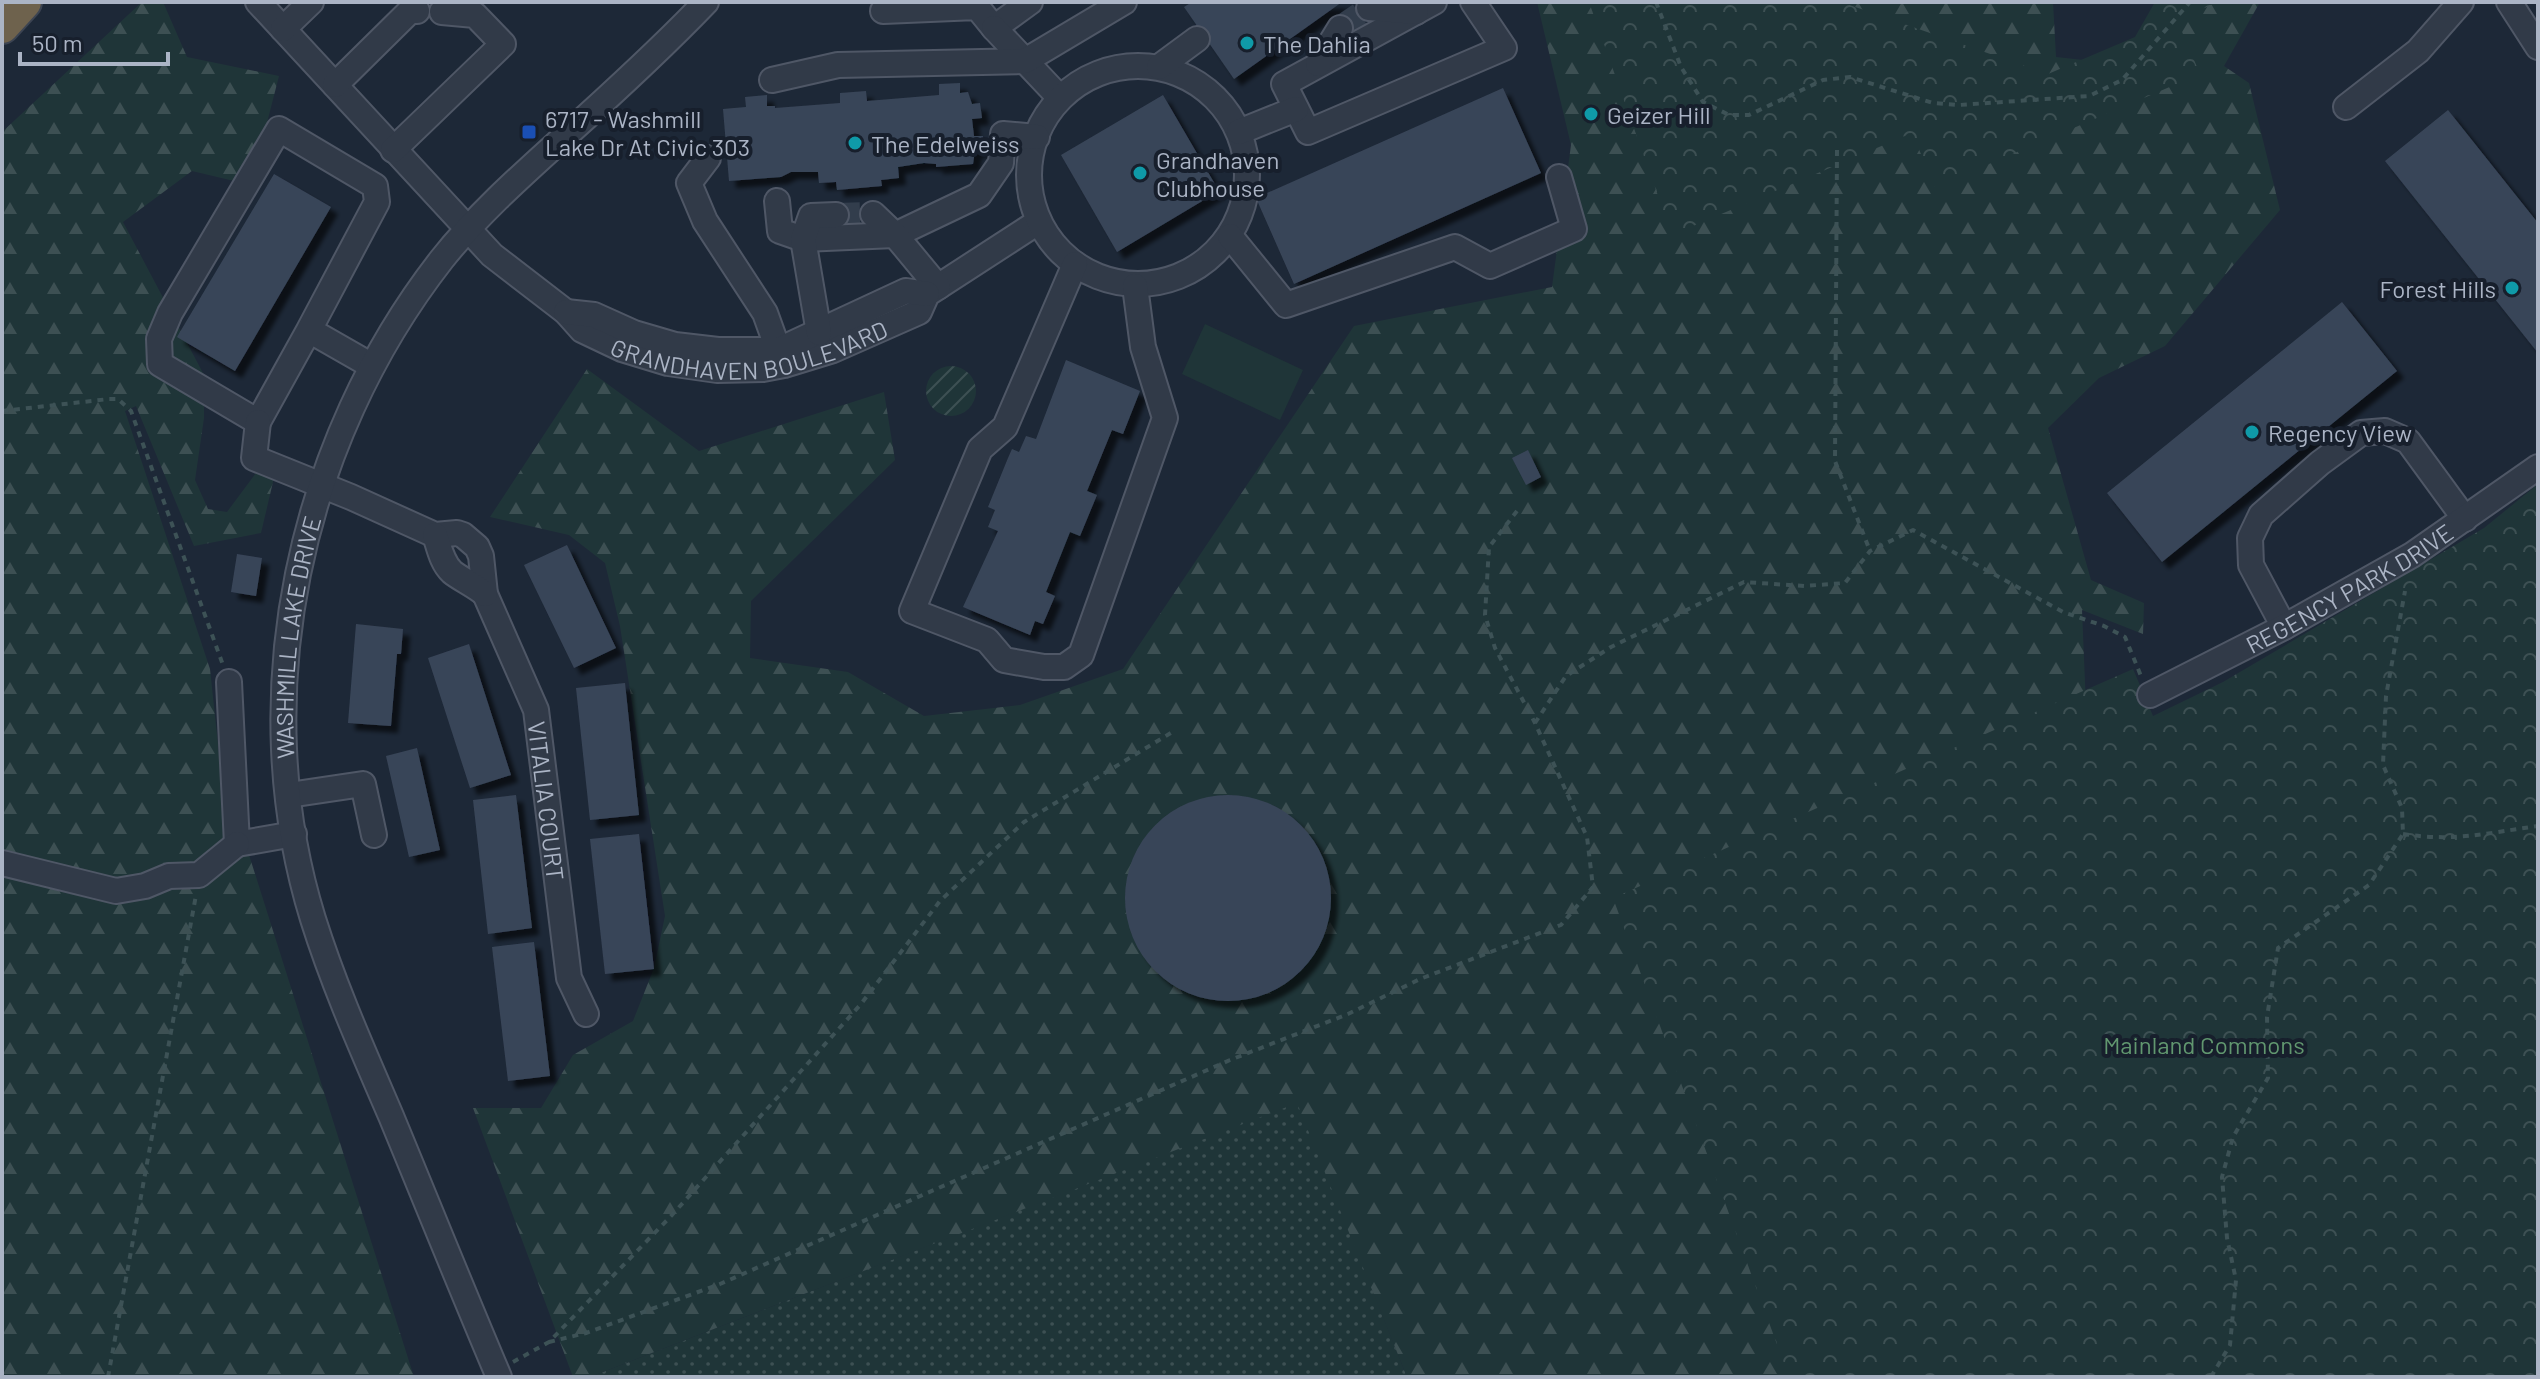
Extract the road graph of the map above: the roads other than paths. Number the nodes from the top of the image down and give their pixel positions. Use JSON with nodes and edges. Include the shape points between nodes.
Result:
{"nodes":[{"id":1,"x":24,"y":2,"type":"edge"},
{"id":2,"x":258,"y":2,"type":"edge"},
{"id":3,"x":311,"y":2,"type":"edge"},
{"id":4,"x":706,"y":2,"type":"edge"},
{"id":5,"x":1030,"y":2,"type":"edge"},
{"id":6,"x":1124,"y":2,"type":"edge"},
{"id":7,"x":1473,"y":2,"type":"edge"},
{"id":8,"x":2461,"y":2,"type":"edge"},
{"id":9,"x":2509,"y":2,"type":"edge"},
{"id":10,"x":1425,"y":7,"type":"edge"},
{"id":11,"x":1369,"y":8,"type":"dead end"},
{"id":12,"x":883,"y":11,"type":"dead end"},
{"id":13,"x":2,"y":26,"type":"edge"},
{"id":14,"x":994,"y":28,"type":"junction"},
{"id":15,"x":1340,"y":28,"type":"tunnel mouth"},
{"id":16,"x":283,"y":29,"type":"junction"},
{"id":17,"x":1197,"y":39,"type":"dead end"},
{"id":18,"x":2538,"y":47,"type":"edge"},
{"id":19,"x":1025,"y":61,"type":"junction"},
{"id":20,"x":1317,"y":66,"type":"junction"},
{"id":21,"x":1159,"y":67,"type":"junction"},
{"id":22,"x":772,"y":80,"type":"dead end"},
{"id":23,"x":335,"y":85,"type":"junction"},
{"id":24,"x":1060,"y":98,"type":"junction"},
{"id":25,"x":2346,"y":107,"type":"dead end"},
{"id":26,"x":1296,"y":109,"type":"junction"},
{"id":27,"x":1239,"y":132,"type":"junction"},
{"id":28,"x":1037,"y":137,"type":"junction"},
{"id":29,"x":393,"y":150,"type":"junction"},
{"id":30,"x":708,"y":158,"type":"dead end"},
{"id":31,"x":1559,"y":177,"type":"dead end"},
{"id":32,"x":777,"y":201,"type":"dead end"},
{"id":33,"x":873,"y":214,"type":"dead end"},
{"id":34,"x":836,"y":215,"type":"tunnel mouth"},
{"id":35,"x":1038,"y":222,"type":"junction"},
{"id":36,"x":467,"y":230,"type":"junction"},
{"id":37,"x":895,"y":235,"type":"junction"},
{"id":38,"x":1230,"y":236,"type":"junction"},
{"id":39,"x":803,"y":239,"type":"junction"},
{"id":40,"x":1075,"y":264,"type":"junction"},
{"id":41,"x":1135,"y":286,"type":"junction"},
{"id":42,"x":932,"y":290,"type":"junction"},
{"id":43,"x":309,"y":330,"type":"junction"},
{"id":44,"x":819,"y":333,"type":"junction"},
{"id":45,"x":781,"y":357,"type":"junction"},
{"id":46,"x":372,"y":366,"type":"junction"},
{"id":47,"x":258,"y":422,"type":"junction"},
{"id":48,"x":2538,"y":467,"type":"edge"},
{"id":49,"x":321,"y":484,"type":"junction"},
{"id":50,"x":2465,"y":519,"type":"junction"},
{"id":51,"x":435,"y":535,"type":"junction"},
{"id":52,"x":485,"y":594,"type":"junction"},
{"id":53,"x":2284,"y":627,"type":"junction"},
{"id":54,"x":229,"y":682,"type":"road end"},
{"id":55,"x":2150,"y":695,"type":"road end"},
{"id":56,"x":289,"y":795,"type":"junction"},
{"id":57,"x":294,"y":834,"type":"junction"},
{"id":58,"x":374,"y":835,"type":"dead end"},
{"id":59,"x":237,"y":844,"type":"junction"},
{"id":60,"x":2,"y":863,"type":"edge"},
{"id":61,"x":586,"y":1014,"type":"dead end"},
{"id":62,"x":498,"y":1374,"type":"edge"}],
"edges":[{"from":1,"to":13,"type":"highway"},
{"from":2,"to":16,"type":"street","name":"GRANDHAVEN BOULEVARD"},
{"from":3,"to":16,"type":"street"},
{"from":4,"to":36,"type":"street","name":"WASHMILL LAKE DRIVE"},
{"from":5,"to":14,"type":"street"},
{"from":6,"to":19,"type":"street"},
{"from":7,"to":26,"type":"street","via":[[1504,48],[1308,132]]},
{"from":8,"to":25,"type":"street","via":[[2418,51]]},
{"from":9,"to":18,"type":"street"},
{"from":10,"to":11,"type":"street"},
{"from":10,"to":20,"type":"street"},
{"from":12,"to":14,"type":"street","via":[[977,7]]},
{"from":14,"to":19,"type":"street"},
{"from":15,"to":20,"type":"street"},
{"from":16,"to":23,"type":"street","name":"GRANDHAVEN BOULEVARD"},
{"from":17,"to":21,"type":"street"},
{"from":19,"to":22,"type":"street","via":[[838,65]]},
{"from":19,"to":24,"type":"street"},
{"from":20,"to":26,"type":"street","via":[[1284,84]]},
{"from":21,"to":24,"type":"street","via":[[1123,66],[1100,73]]},
{"from":21,"to":27,"type":"street","via":[[1192,79],[1220,102]]},
{"from":23,"to":29,"type":"street","name":"GRANDHAVEN BOULEVARD"},
{"from":23,"to":29,"type":"street","via":[[410,11],[475,15],[503,44]]},
{"from":24,"to":28,"type":"street"},
{"from":26,"to":27,"type":"street"},
{"from":27,"to":38,"type":"street","via":[[1248,166],[1245,202]]},
{"from":28,"to":35,"type":"street","via":[[1029,162]]},
{"from":28,"to":37,"type":"street","via":[[1003,134],[1001,163],[979,195]]},
{"from":29,"to":36,"type":"street","name":"GRANDHAVEN BOULEVARD"},
{"from":30,"to":45,"type":"street","via":[[689,183],[705,221],[765,313]]},
{"from":31,"to":38,"type":"street","via":[[1574,229],[1490,266],[1455,247],[1286,305]]},
{"from":32,"to":39,"type":"street","via":[[780,231]]},
{"from":33,"to":37,"type":"street"},
{"from":34,"to":39,"type":"street","via":[[811,216]]},
{"from":35,"to":40,"type":"street"},
{"from":35,"to":42,"type":"street","name":"GRANDHAVEN BOULEVARD"},
{"from":36,"to":45,"type":"street","name":"GRANDHAVEN BOULEVARD","via":[[566,312],[594,315],[675,345]]},
{"from":36,"to":46,"type":"street","name":"WASHMILL LAKE DRIVE","via":[[402,316]]},
{"from":37,"to":39,"type":"street"},
{"from":37,"to":42,"type":"street"},
{"from":38,"to":41,"type":"street","via":[[1205,263],[1172,280]]},
{"from":39,"to":44,"type":"street"},
{"from":40,"to":41,"type":"street","via":[[1099,279]]},
{"from":40,"to":41,"type":"street","via":[[1005,427],[980,449],[912,611],[987,640],[1004,660],[1064,667],[1081,655],[1165,418],[1143,347]]},
{"from":42,"to":44,"type":"street","name":"GRANDHAVEN BOULEVARD","via":[[906,291]]},
{"from":42,"to":45,"type":"street","name":"GRANDHAVEN BOULEVARD","via":[[919,312],[833,350]]},
{"from":43,"to":46,"type":"street"},
{"from":43,"to":47,"type":"street"},
{"from":43,"to":47,"type":"street","via":[[377,202],[375,186],[279,129],[159,339],[160,364]]},
{"from":44,"to":45,"type":"street","name":"GRANDHAVEN BOULEVARD"},
{"from":46,"to":49,"type":"street","name":"WASHMILL LAKE DRIVE"},
{"from":47,"to":49,"type":"street","name":"VITALIA COURT","via":[[254,458]]},
{"from":48,"to":50,"type":"street","name":"REGENCY PARK DRIVE"},
{"from":49,"to":51,"type":"street","name":"VITALIA COURT"},
{"from":49,"to":56,"type":"street","name":"WASHMILL LAKE DRIVE","via":[[297,572],[287,642],[283,709]]},
{"from":50,"to":53,"type":"street","name":"REGENCY PARK DRIVE"},
{"from":50,"to":53,"type":"street","via":[[2408,441],[2385,431],[2361,433],[2261,515],[2250,538],[2251,565]]},
{"from":51,"to":52,"type":"street","via":[[452,573]]},
{"from":51,"to":52,"type":"street","name":"VITALIA COURT","via":[[457,533],[475,543]]},
{"from":52,"to":61,"type":"street","name":"VITALIA COURT","via":[[536,710],[569,978]]},
{"from":53,"to":55,"type":"street","name":"REGENCY PARK DRIVE"},
{"from":54,"to":59,"type":"street"},
{"from":56,"to":57,"type":"street","name":"WASHMILL LAKE DRIVE"},
{"from":56,"to":58,"type":"street","via":[[363,784]]},
{"from":57,"to":59,"type":"street"},
{"from":57,"to":62,"type":"street","name":"WASHMILL LAKE DRIVE","via":[[312,917],[349,1016]]},
{"from":59,"to":60,"type":"street","via":[[199,875],[169,876],[116,891]]}]}
